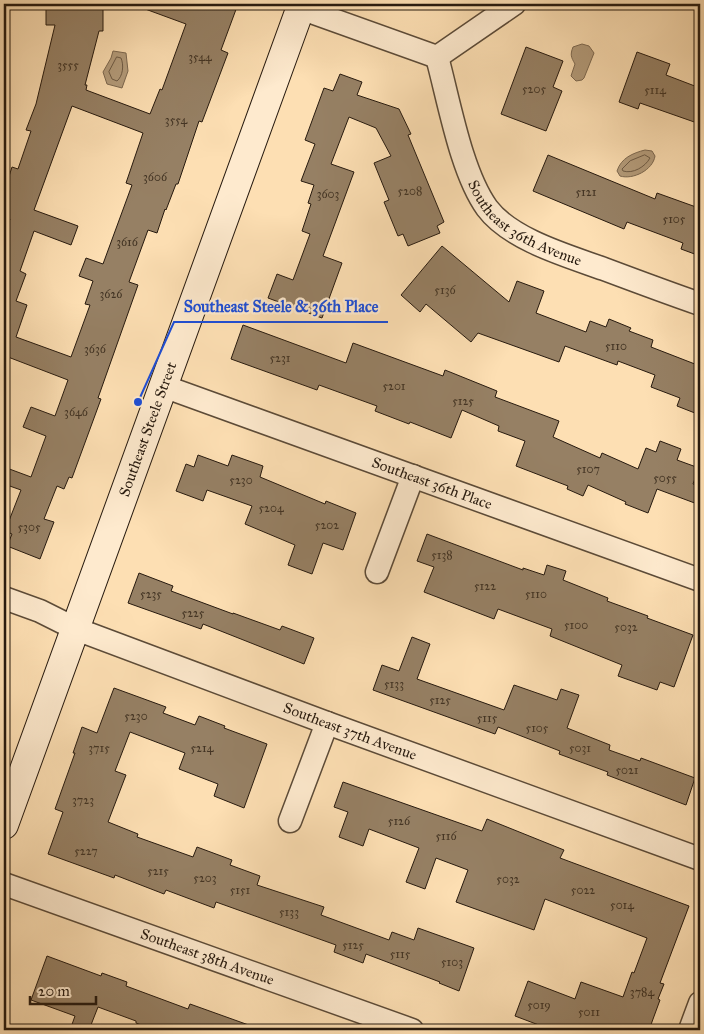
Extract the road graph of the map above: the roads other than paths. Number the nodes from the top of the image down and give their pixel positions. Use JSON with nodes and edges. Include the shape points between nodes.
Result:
{"nodes":[{"id":1,"x":514,"y":4,"type":"edge"},
{"id":2,"x":301,"y":6,"type":"edge"},
{"id":3,"x":437,"y":57,"type":"junction"},
{"id":4,"x":700,"y":304,"type":"edge"},
{"id":5,"x":163,"y":386,"type":"junction"},
{"id":6,"x":413,"y":476,"type":"junction"},
{"id":7,"x":377,"y":572,"type":"dead end"},
{"id":8,"x":700,"y":580,"type":"edge"},
{"id":9,"x":4,"y":598,"type":"edge"},
{"id":10,"x":76,"y":628,"type":"junction"},
{"id":11,"x":327,"y":723,"type":"junction"},
{"id":12,"x":290,"y":821,"type":"dead end"},
{"id":13,"x":4,"y":825,"type":"edge"},
{"id":14,"x":700,"y":859,"type":"edge"},
{"id":15,"x":4,"y":884,"type":"edge"},
{"id":16,"x":700,"y":1003,"type":"edge"},
{"id":17,"x":412,"y":1030,"type":"edge"},
{"id":18,"x":690,"y":1030,"type":"edge"}],
"edges":[{"from":1,"to":3,"type":"street"},
{"from":2,"to":3,"type":"street"},
{"from":2,"to":5,"type":"street","name":"Southeast Steele Street"},
{"from":3,"to":4,"type":"street","name":"Southeast 36th Avenue","via":[[473,185],[488,209],[505,225],[537,244]]},
{"from":5,"to":6,"type":"street","name":"Southeast 36th Place"},
{"from":5,"to":10,"type":"street","name":"Southeast Steele Street"},
{"from":6,"to":7,"type":"street"},
{"from":6,"to":8,"type":"street","name":"Southeast 36th Place"},
{"from":9,"to":10,"type":"street","name":"Southeast 37th Avenue"},
{"from":10,"to":11,"type":"street","name":"Southeast 37th Avenue"},
{"from":10,"to":13,"type":"street","name":"Southeast Steele Street"},
{"from":11,"to":12,"type":"street"},
{"from":11,"to":14,"type":"street","name":"Southeast 37th Avenue"},
{"from":15,"to":17,"type":"street","name":"Southeast 38th Avenue"},
{"from":16,"to":18,"type":"street"}]}
